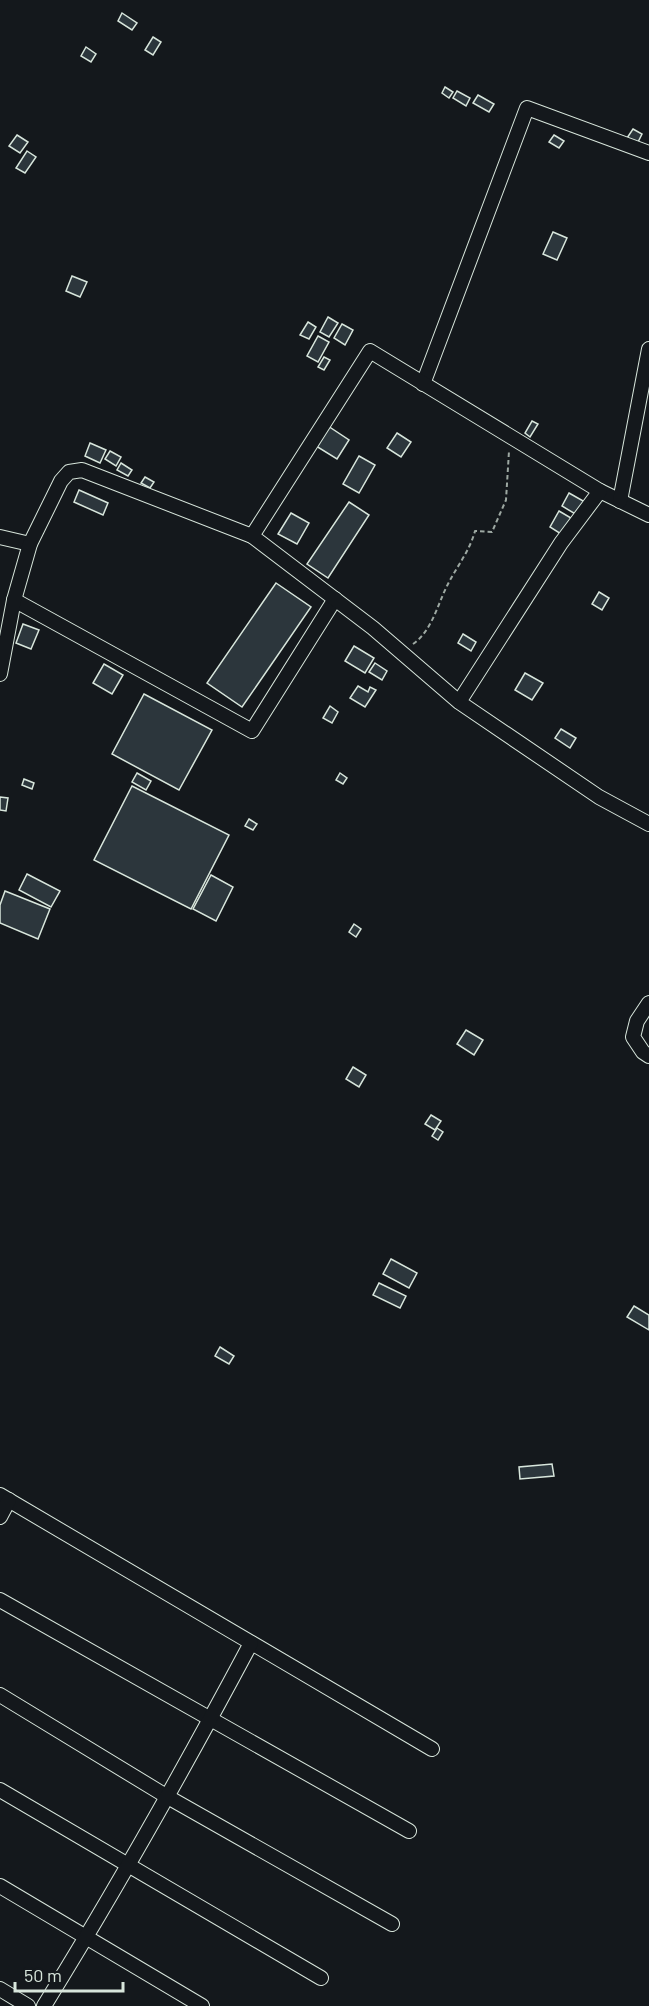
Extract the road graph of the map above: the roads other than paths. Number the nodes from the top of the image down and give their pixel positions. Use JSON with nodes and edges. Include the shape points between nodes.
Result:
{"nodes":[{"id":1,"x":649,"y":153,"type":"edge"},
{"id":2,"x":649,"y":349,"type":"edge"},
{"id":3,"x":423,"y":384,"type":"junction"},
{"id":4,"x":600,"y":491,"type":"junction"},
{"id":5,"x":620,"y":501,"type":"junction"},
{"id":6,"x":649,"y":515,"type":"edge"},
{"id":7,"x":252,"y":536,"type":"junction"},
{"id":8,"x":0,"y":537,"type":"edge"},
{"id":9,"x":30,"y":544,"type":"junction"},
{"id":10,"x":335,"y":599,"type":"junction"},
{"id":11,"x":14,"y":600,"type":"junction"},
{"id":12,"x":0,"y":674,"type":"edge"},
{"id":13,"x":459,"y":702,"type":"junction"},
{"id":14,"x":649,"y":824,"type":"edge"},
{"id":15,"x":649,"y":1003,"type":"edge"},
{"id":16,"x":649,"y":1056,"type":"edge"},
{"id":17,"x":4,"y":1498,"type":"edge"},
{"id":18,"x":0,"y":1517,"type":"edge"},
{"id":19,"x":0,"y":1600,"type":"edge"},
{"id":20,"x":251,"y":1643,"type":"junction"},
{"id":21,"x":0,"y":1695,"type":"edge"},
{"id":22,"x":210,"y":1720,"type":"junction"},
{"id":23,"x":432,"y":1749,"type":"dead end"},
{"id":24,"x":0,"y":1790,"type":"edge"},
{"id":25,"x":166,"y":1796,"type":"junction"},
{"id":26,"x":409,"y":1831,"type":"dead end"},
{"id":27,"x":127,"y":1864,"type":"junction"},
{"id":28,"x":0,"y":1886,"type":"edge"},
{"id":29,"x":392,"y":1924,"type":"dead end"},
{"id":30,"x":86,"y":1937,"type":"junction"},
{"id":31,"x":321,"y":1978,"type":"dead end"},
{"id":32,"x":0,"y":1989,"type":"edge"},
{"id":33,"x":28,"y":2006,"type":"edge"},
{"id":34,"x":44,"y":2006,"type":"edge"},
{"id":35,"x":202,"y":2006,"type":"edge"}],
"edges":[{"from":1,"to":3,"type":"street","via":[[527,108]]},
{"from":2,"to":5,"type":"street"},
{"from":3,"to":4,"type":"street"},
{"from":3,"to":7,"type":"street","via":[[370,351]]},
{"from":4,"to":5,"type":"street"},
{"from":4,"to":13,"type":"street","via":[[561,543]]},
{"from":5,"to":6,"type":"street"},
{"from":7,"to":9,"type":"street","via":[[82,470],[69,472],[61,481]]},
{"from":7,"to":10,"type":"street"},
{"from":8,"to":9,"type":"street"},
{"from":9,"to":11,"type":"street"},
{"from":10,"to":11,"type":"street","via":[[252,730]]},
{"from":10,"to":13,"type":"street"},
{"from":11,"to":12,"type":"street"},
{"from":13,"to":14,"type":"street","via":[[599,796]]},
{"from":15,"to":16,"type":"street","via":[[633,1037]]},
{"from":17,"to":18,"type":"street"},
{"from":17,"to":20,"type":"street"},
{"from":19,"to":22,"type":"street"},
{"from":20,"to":22,"type":"street"},
{"from":20,"to":23,"type":"street"},
{"from":21,"to":25,"type":"street"},
{"from":22,"to":25,"type":"street"},
{"from":22,"to":26,"type":"street"},
{"from":24,"to":27,"type":"street"},
{"from":25,"to":27,"type":"street"},
{"from":25,"to":29,"type":"street"},
{"from":27,"to":30,"type":"street"},
{"from":27,"to":31,"type":"street"},
{"from":28,"to":30,"type":"street"},
{"from":30,"to":34,"type":"street"},
{"from":30,"to":35,"type":"street"},
{"from":32,"to":33,"type":"street"}]}
